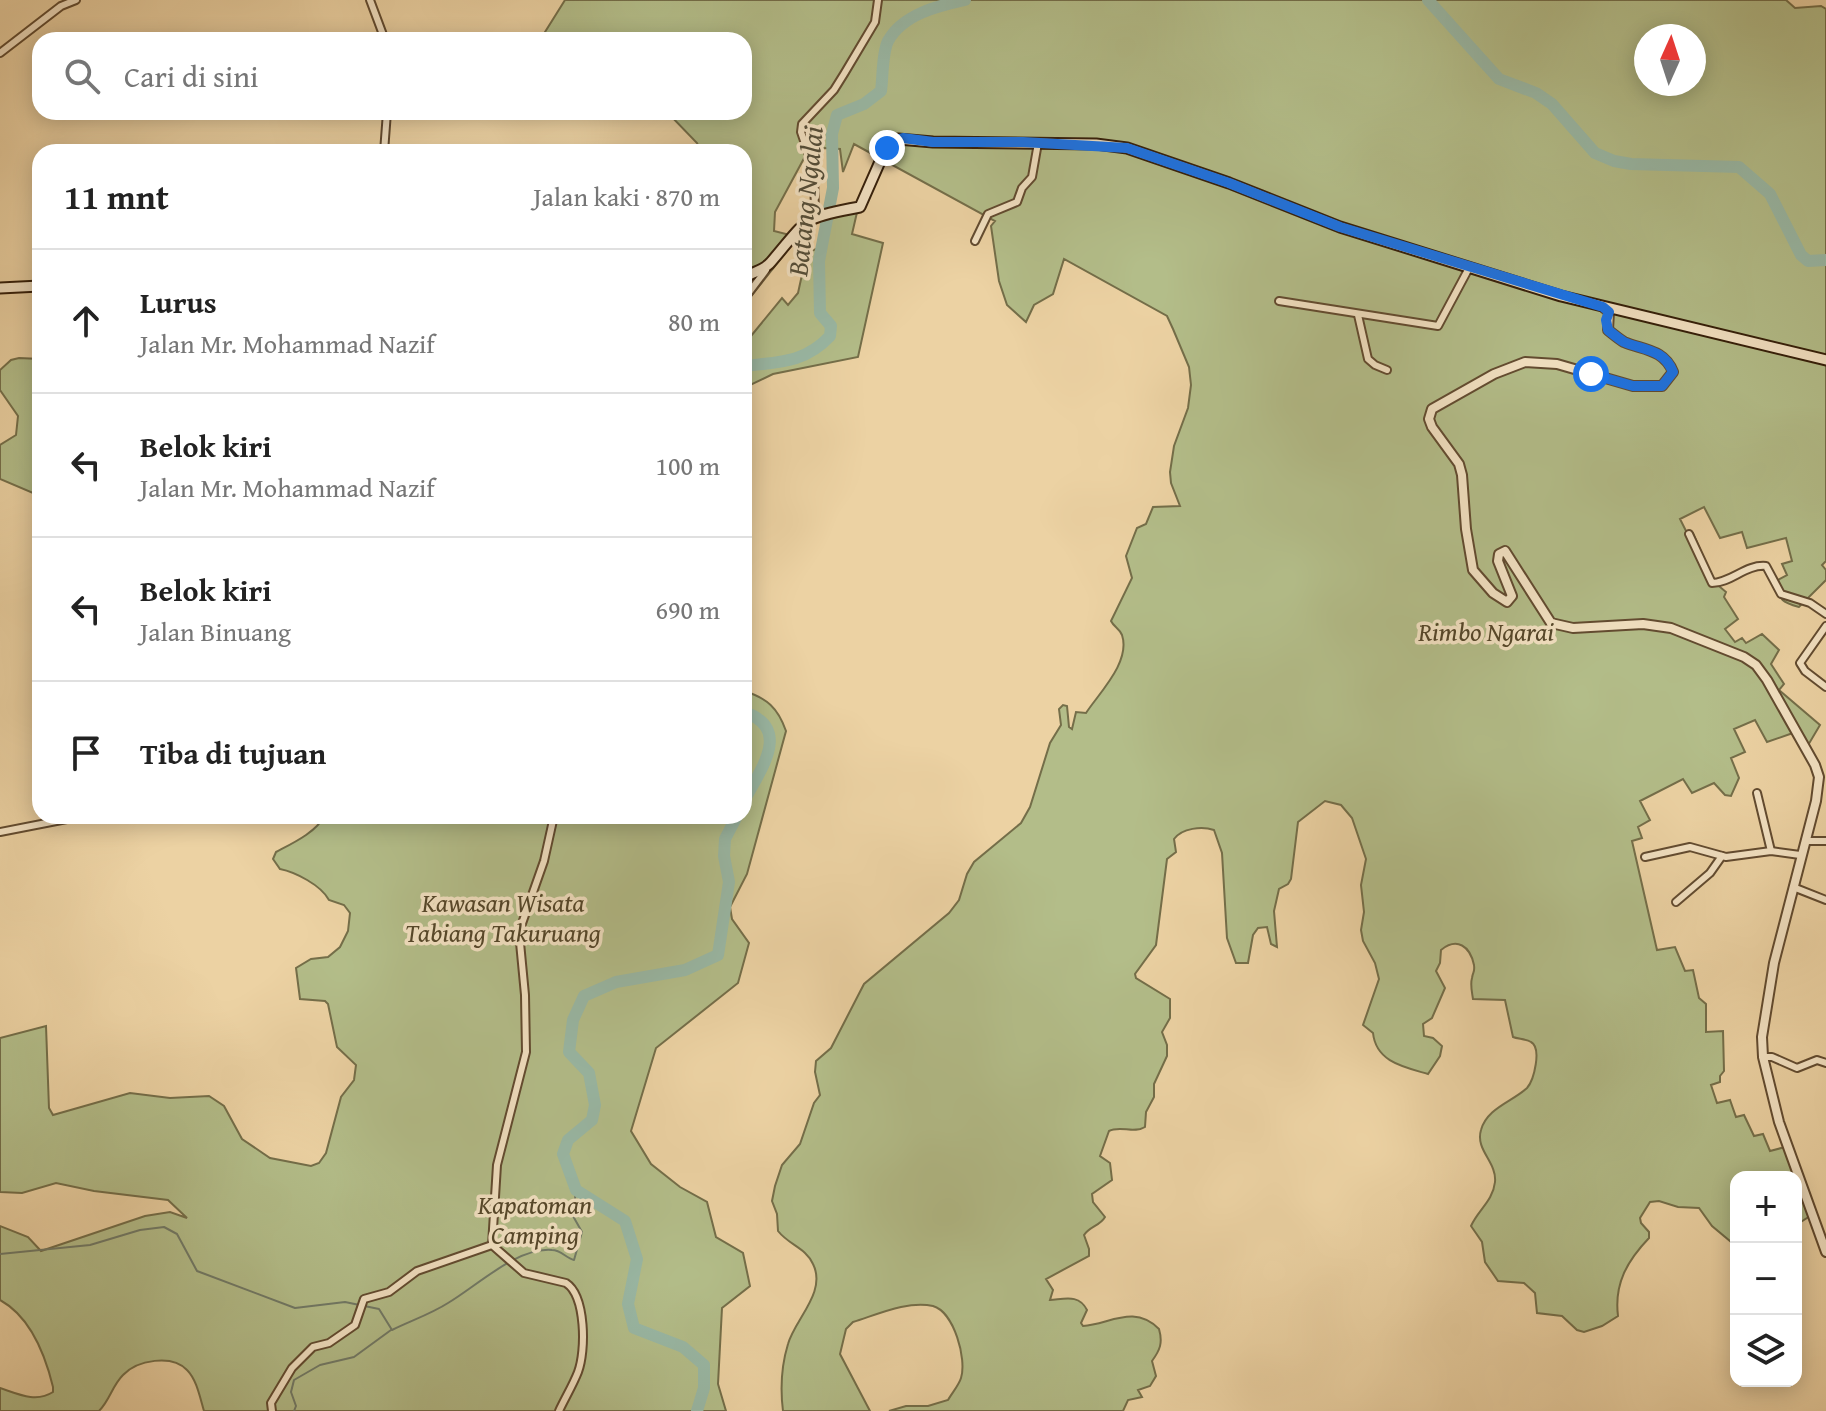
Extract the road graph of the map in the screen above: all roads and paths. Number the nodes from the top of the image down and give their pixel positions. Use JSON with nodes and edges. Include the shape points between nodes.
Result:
{"nodes":[{"id":1,"x":76,"y":0,"type":"edge"},
{"id":2,"x":370,"y":0,"type":"edge"},
{"id":3,"x":878,"y":0,"type":"edge"},
{"id":4,"x":382,"y":32,"type":"edge"},
{"id":5,"x":0,"y":53,"type":"edge"},
{"id":6,"x":386,"y":120,"type":"edge"},
{"id":7,"x":1038,"y":143,"type":"junction"},
{"id":8,"x":385,"y":144,"type":"edge"},
{"id":9,"x":817,"y":215,"type":"junction"},
{"id":10,"x":975,"y":241,"type":"dead end"},
{"id":11,"x":769,"y":265,"type":"junction"},
{"id":12,"x":1469,"y":268,"type":"junction"},
{"id":13,"x":752,"y":274,"type":"edge"},
{"id":14,"x":32,"y":286,"type":"edge"},
{"id":15,"x":0,"y":288,"type":"edge"},
{"id":16,"x":752,"y":288,"type":"edge"},
{"id":17,"x":1279,"y":301,"type":"dead end"},
{"id":18,"x":1603,"y":307,"type":"junction"},
{"id":19,"x":1358,"y":315,"type":"junction"},
{"id":20,"x":1826,"y":360,"type":"edge"},
{"id":21,"x":1387,"y":370,"type":"dead end"},
{"id":22,"x":1689,"y":534,"type":"dead end"},
{"id":23,"x":1826,"y":614,"type":"edge"},
{"id":24,"x":1826,"y":626,"type":"edge"},
{"id":25,"x":1826,"y":687,"type":"edge"},
{"id":26,"x":1822,"y":774,"type":"edge"},
{"id":27,"x":1757,"y":793,"type":"dead end"},
{"id":28,"x":41,"y":824,"type":"edge"},
{"id":29,"x":552,"y":824,"type":"edge"},
{"id":30,"x":0,"y":832,"type":"edge"},
{"id":31,"x":1805,"y":841,"type":"junction"},
{"id":32,"x":1826,"y":841,"type":"edge"},
{"id":33,"x":1771,"y":851,"type":"junction"},
{"id":34,"x":1800,"y":855,"type":"junction"},
{"id":35,"x":1722,"y":856,"type":"junction"},
{"id":36,"x":1645,"y":857,"type":"dead end"},
{"id":37,"x":1793,"y":887,"type":"junction"},
{"id":38,"x":1826,"y":900,"type":"edge"},
{"id":39,"x":1676,"y":902,"type":"dead end"},
{"id":40,"x":1763,"y":1057,"type":"junction"},
{"id":41,"x":1826,"y":1063,"type":"edge"},
{"id":42,"x":492,"y":1245,"type":"junction"},
{"id":43,"x":1826,"y":1252,"type":"edge"},
{"id":44,"x":272,"y":1411,"type":"edge"},
{"id":45,"x":559,"y":1411,"type":"edge"}],
"edges":[{"from":1,"to":5,"type":"street"},
{"from":2,"to":4,"type":"street"},
{"from":3,"to":9,"type":"street","via":[[875,22],[844,74],[802,124],[814,170]]},
{"from":6,"to":8,"type":"street"},
{"from":7,"to":9,"type":"main road","via":[[898,139],[882,157],[860,207]]},
{"from":7,"to":10,"type":"street","via":[[1032,177],[1017,202],[988,214]]},
{"from":7,"to":12,"type":"main road","via":[[1127,148],[1340,227]]},
{"from":9,"to":11,"type":"main road","via":[[797,229]]},
{"from":11,"to":13,"type":"main road"},
{"from":11,"to":16,"type":"street"},
{"from":12,"to":18,"type":"main road"},
{"from":12,"to":19,"type":"street","via":[[1438,326]]},
{"from":14,"to":15,"type":"main road"},
{"from":17,"to":19,"type":"street"},
{"from":18,"to":20,"type":"main road"},
{"from":18,"to":26,"type":"street","via":[[1609,312],[1608,330],[1670,364],[1673,372],[1662,386],[1633,386],[1557,364],[1525,362],[1494,374],[1429,414],[1432,427],[1459,464],[1473,570],[1499,599],[1510,601],[1498,561],[1505,551],[1551,623],[1573,628],[1671,628],[1744,657],[1767,680]]},
{"from":19,"to":21,"type":"street","via":[[1368,359]]},
{"from":22,"to":23,"type":"street","via":[[1712,583],[1766,566],[1781,594]]},
{"from":24,"to":25,"type":"street","via":[[1800,663]]},
{"from":26,"to":31,"type":"street"},
{"from":27,"to":33,"type":"street"},
{"from":28,"to":30,"type":"street"},
{"from":29,"to":42,"type":"street","via":[[519,932],[526,1052],[497,1165]]},
{"from":31,"to":32,"type":"street"},
{"from":31,"to":34,"type":"street"},
{"from":33,"to":34,"type":"street"},
{"from":33,"to":35,"type":"street"},
{"from":34,"to":37,"type":"street"},
{"from":35,"to":36,"type":"street","via":[[1690,847]]},
{"from":35,"to":39,"type":"street"},
{"from":37,"to":38,"type":"street"},
{"from":37,"to":40,"type":"street","via":[[1763,1023]]},
{"from":40,"to":41,"type":"street","via":[[1797,1068],[1817,1060]]},
{"from":40,"to":43,"type":"street","via":[[1779,1122]]},
{"from":42,"to":44,"type":"street","via":[[417,1271],[389,1292],[364,1299],[355,1325],[313,1347],[292,1368],[271,1403]]},
{"from":42,"to":45,"type":"street","via":[[515,1267],[530,1276],[566,1283],[578,1297],[582,1358]]}]}
